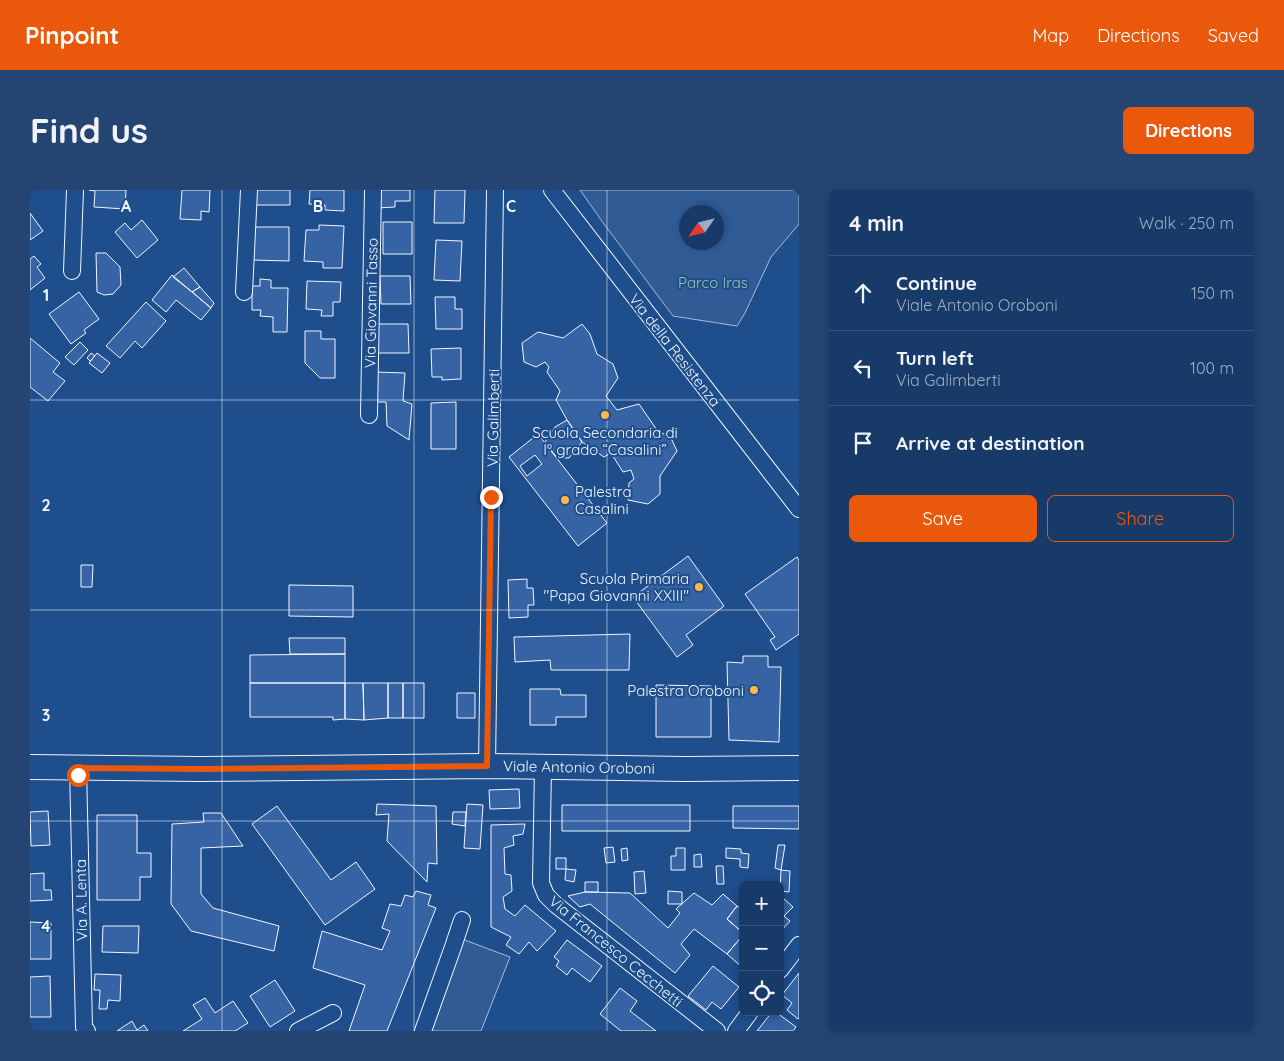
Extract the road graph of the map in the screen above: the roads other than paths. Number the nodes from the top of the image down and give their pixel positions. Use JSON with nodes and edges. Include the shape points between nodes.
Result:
{"nodes":[{"id":1,"x":75,"y":190,"type":"edge"},
{"id":2,"x":249,"y":190,"type":"edge"},
{"id":3,"x":373,"y":190,"type":"edge"},
{"id":4,"x":495,"y":190,"type":"edge"},
{"id":5,"x":552,"y":190,"type":"edge"},
{"id":6,"x":72,"y":271,"type":"dead end"},
{"id":7,"x":244,"y":292,"type":"dead end"},
{"id":8,"x":369,"y":415,"type":"dead end"},
{"id":9,"x":799,"y":509,"type":"edge"},
{"id":10,"x":487,"y":766,"type":"junction"},
{"id":11,"x":543,"y":766,"type":"junction"},
{"id":12,"x":30,"y":767,"type":"edge"},
{"id":13,"x":78,"y":768,"type":"junction"},
{"id":14,"x":799,"y":768,"type":"edge"},
{"id":15,"x":462,"y":920,"type":"dead end"},
{"id":16,"x":799,"y":945,"type":"edge"},
{"id":17,"x":784,"y":965,"type":"edge"},
{"id":18,"x":333,"y":1012,"type":"dead end"},
{"id":19,"x":747,"y":1016,"type":"edge"},
{"id":20,"x":87,"y":1031,"type":"edge"},
{"id":21,"x":298,"y":1031,"type":"edge"},
{"id":22,"x":423,"y":1031,"type":"edge"},
{"id":23,"x":717,"y":1031,"type":"edge"},
{"id":24,"x":736,"y":1031,"type":"edge"}],
"edges":[{"from":1,"to":6,"type":"street"},
{"from":2,"to":7,"type":"street"},
{"from":3,"to":8,"type":"street","name":"Via Giovanni Tasso"},
{"from":4,"to":10,"type":"street","name":"Via Galimberti"},
{"from":5,"to":9,"type":"street","name":"Via della Resistenza"},
{"from":10,"to":11,"type":"street","name":"Viale Antonio Oroboni"},
{"from":10,"to":13,"type":"street","name":"Viale Antonio Oroboni"},
{"from":11,"to":14,"type":"street","name":"Viale Antonio Oroboni"},
{"from":11,"to":23,"type":"street","name":"Via Francesco Cecchetti","via":[[542,883],[546,895]]},
{"from":12,"to":13,"type":"street","name":"Viale Antonio Oroboni"},
{"from":13,"to":20,"type":"street","name":"Via A. Lenta","via":[[84,1027]]},
{"from":15,"to":22,"type":"street"},
{"from":16,"to":17,"type":"street"},
{"from":18,"to":21,"type":"street"},
{"from":19,"to":24,"type":"street"}]}
